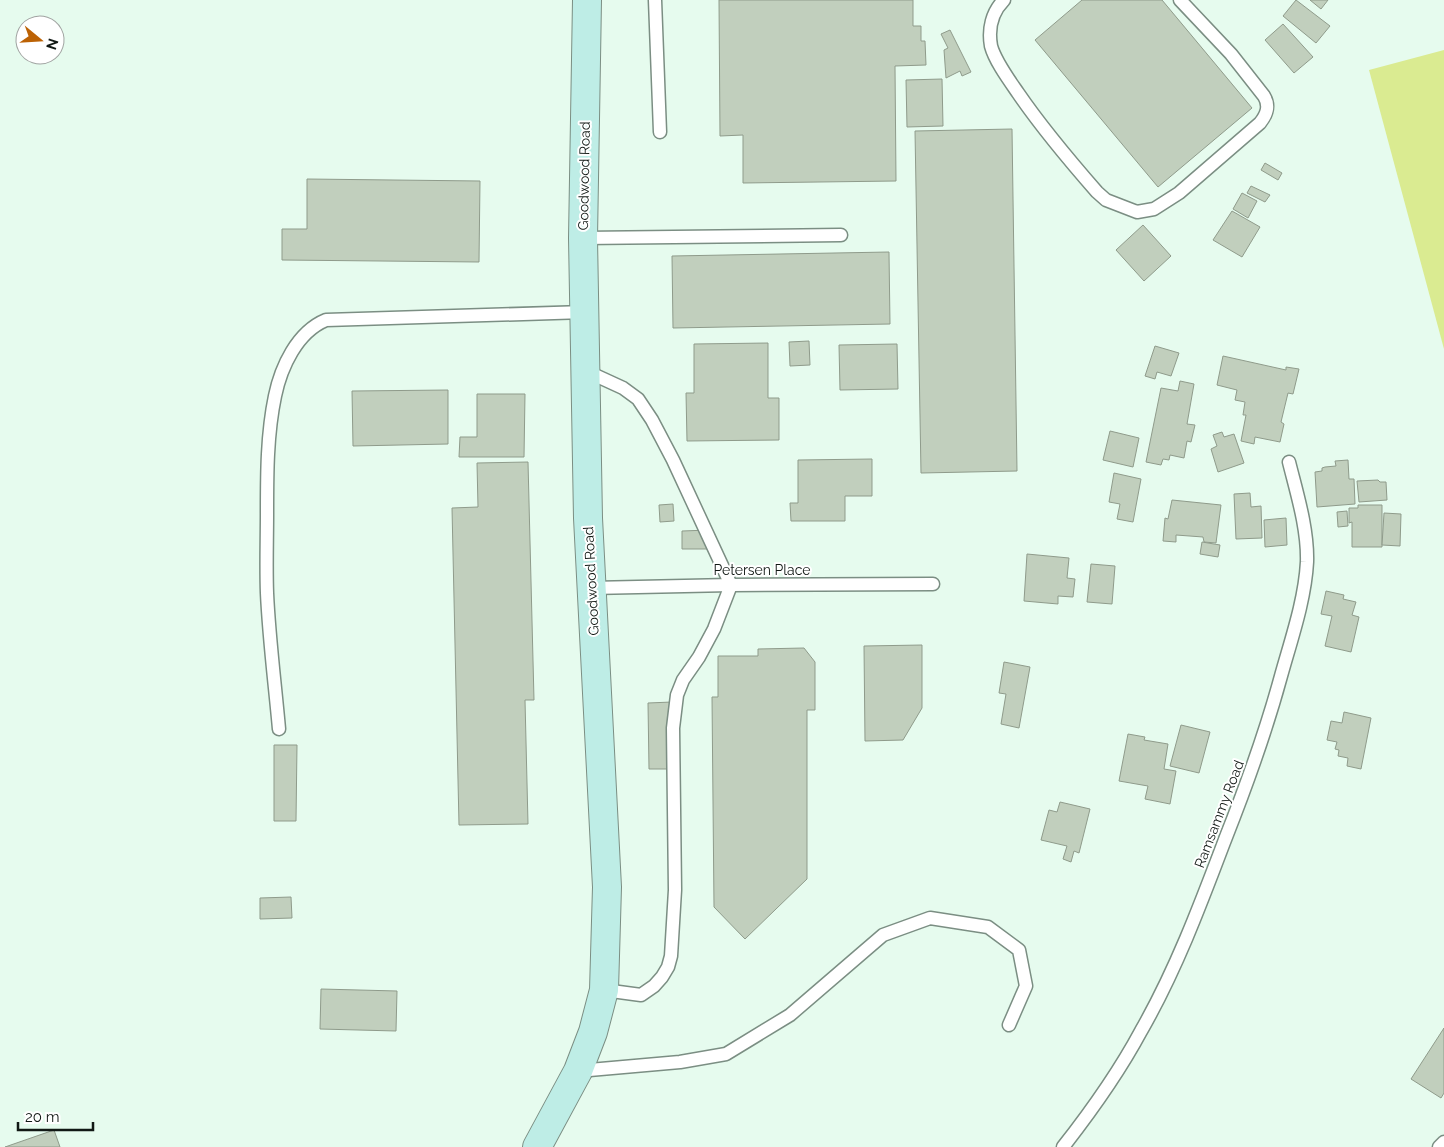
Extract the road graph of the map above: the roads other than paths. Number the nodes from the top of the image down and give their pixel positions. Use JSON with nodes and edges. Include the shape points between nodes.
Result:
{"nodes":[{"id":1,"x":587,"y":0,"type":"edge"},
{"id":2,"x":656,"y":0,"type":"edge"},
{"id":3,"x":1004,"y":0,"type":"edge"},
{"id":4,"x":1180,"y":0,"type":"edge"},
{"id":5,"x":660,"y":132,"type":"dead end"},
{"id":6,"x":841,"y":235,"type":"dead end"},
{"id":7,"x":583,"y":238,"type":"junction"},
{"id":8,"x":585,"y":312,"type":"junction"},
{"id":9,"x":586,"y":371,"type":"junction"},
{"id":10,"x":1289,"y":462,"type":"dead end"},
{"id":11,"x":933,"y":584,"type":"dead end"},
{"id":12,"x":731,"y":585,"type":"junction"},
{"id":13,"x":592,"y":588,"type":"junction"},
{"id":14,"x":279,"y":729,"type":"dead end"},
{"id":15,"x":604,"y":990,"type":"junction"},
{"id":16,"x":1009,"y":1024,"type":"dead end"},
{"id":17,"x":578,"y":1071,"type":"junction"},
{"id":18,"x":1444,"y":1142,"type":"edge"},
{"id":19,"x":537,"y":1147,"type":"edge"},
{"id":20,"x":1063,"y":1147,"type":"edge"},
{"id":21,"x":1439,"y":1147,"type":"edge"}],
"edges":[{"from":1,"to":7,"type":"street","name":"Goodwood Road"},
{"from":2,"to":5,"type":"lane"},
{"from":3,"to":4,"type":"lane","via":[[992,17],[990,28],[992,46],[1006,76],[1043,129],[1097,192],[1106,200],[1137,212],[1154,209],[1179,193],[1260,123],[1268,110],[1264,96],[1231,54]]},
{"from":6,"to":7,"type":"lane"},
{"from":7,"to":8,"type":"street","name":"Goodwood Road"},
{"from":8,"to":9,"type":"street","name":"Goodwood Road"},
{"from":8,"to":14,"type":"lane","via":[[326,320],[317,324],[298,344],[288,358],[275,395],[267,478],[267,593]]},
{"from":9,"to":12,"type":"lane","via":[[623,388],[638,399],[673,460]]},
{"from":9,"to":13,"type":"street","name":"Goodwood Road"},
{"from":10,"to":20,"type":"lane","name":"Ramsammy Road","via":[[1305,532],[1307,563],[1276,697],[1256,759],[1198,914],[1156,1003],[1130,1051]]},
{"from":11,"to":12,"type":"lane","name":"Petersen Place"},
{"from":12,"to":13,"type":"lane","name":"Petersen Place"},
{"from":12,"to":15,"type":"lane","via":[[714,629],[676,695],[675,890],[668,967],[654,986],[641,995]]},
{"from":13,"to":15,"type":"street","name":"Goodwood Road","via":[[607,887]]},
{"from":15,"to":17,"type":"street","name":"Goodwood Road"},
{"from":16,"to":17,"type":"lane","via":[[1026,986],[1018,950],[988,927],[930,918],[883,935],[790,1015],[726,1054],[680,1062]]},
{"from":17,"to":19,"type":"street","name":"Goodwood Road"},
{"from":18,"to":21,"type":"lane"}]}
